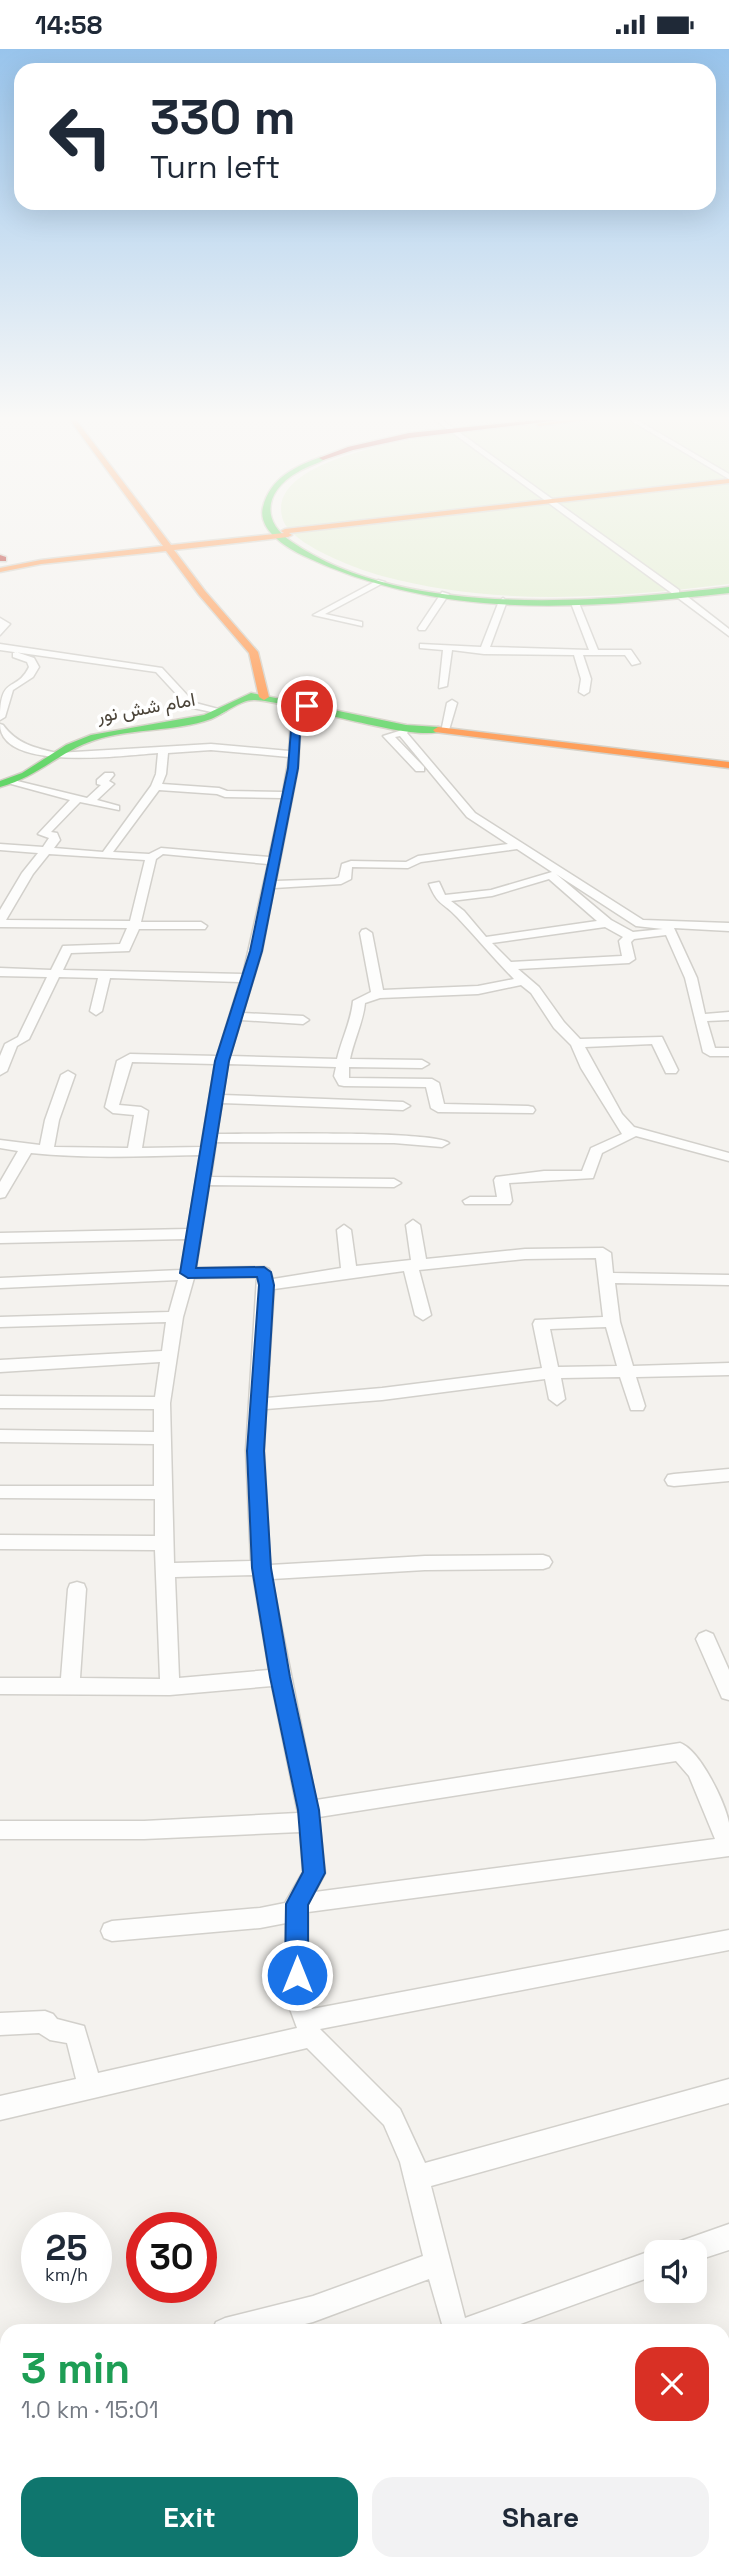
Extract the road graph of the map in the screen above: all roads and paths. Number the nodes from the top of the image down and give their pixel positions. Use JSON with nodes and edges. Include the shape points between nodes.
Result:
{"nodes":[{"id":1,"x":163,"y":538,"type":"edge"},
{"id":2,"x":246,"y":538,"type":"edge"},
{"id":3,"x":286,"y":538,"type":"edge"},
{"id":4,"x":288,"y":538,"type":"edge"},
{"id":5,"x":601,"y":538,"type":"edge"},
{"id":6,"x":169,"y":546,"type":"junction"},
{"id":7,"x":3,"y":562,"type":"edge"},
{"id":8,"x":381,"y":582,"type":"junction"},
{"id":9,"x":729,"y":588,"type":"edge"},
{"id":10,"x":445,"y":594,"type":"junction"},
{"id":11,"x":678,"y":594,"type":"junction"},
{"id":12,"x":503,"y":601,"type":"junction"},
{"id":13,"x":575,"y":603,"type":"junction"},
{"id":14,"x":0,"y":621,"type":"edge"},
{"id":15,"x":359,"y":624,"type":"dead end"},
{"id":16,"x":422,"y":628,"type":"dead end"},
{"id":17,"x":0,"y":632,"type":"edge"},
{"id":18,"x":729,"y":632,"type":"edge"},
{"id":19,"x":423,"y":646,"type":"dead end"},
{"id":20,"x":0,"y":647,"type":"edge"},
{"id":21,"x":449,"y":648,"type":"junction"},
{"id":22,"x":484,"y":651,"type":"junction"},
{"id":23,"x":0,"y":653,"type":"edge"},
{"id":24,"x":578,"y":653,"type":"junction"},
{"id":25,"x":596,"y":653,"type":"junction"},
{"id":26,"x":635,"y":663,"type":"dead end"},
{"id":27,"x":442,"y":686,"type":"dead end"},
{"id":28,"x":584,"y":692,"type":"dead end"},
{"id":29,"x":258,"y":697,"type":"junction"},
{"id":30,"x":452,"y":703,"type":"dead end"},
{"id":31,"x":307,"y":706,"type":"junction"},
{"id":32,"x":221,"y":711,"type":"junction"},
{"id":33,"x":0,"y":717,"type":"edge"},
{"id":34,"x":0,"y":727,"type":"edge"},
{"id":35,"x":404,"y":730,"type":"junction"},
{"id":36,"x":444,"y":730,"type":"junction"},
{"id":37,"x":163,"y":752,"type":"junction"},
{"id":38,"x":57,"y":755,"type":"junction"},
{"id":39,"x":294,"y":755,"type":"junction"},
{"id":40,"x":729,"y":765,"type":"edge"},
{"id":41,"x":109,"y":775,"type":"dead end"},
{"id":42,"x":5,"y":783,"type":"edge"},
{"id":43,"x":156,"y":787,"type":"junction"},
{"id":44,"x":285,"y":795,"type":"junction"},
{"id":45,"x":76,"y":800,"type":"junction"},
{"id":46,"x":89,"y":802,"type":"junction"},
{"id":47,"x":114,"y":808,"type":"dead end"},
{"id":48,"x":516,"y":846,"type":"junction"},
{"id":49,"x":0,"y":847,"type":"edge"},
{"id":50,"x":501,"y":849,"type":"junction"},
{"id":51,"x":46,"y":850,"type":"junction"},
{"id":52,"x":106,"y":855,"type":"junction"},
{"id":53,"x":151,"y":857,"type":"junction"},
{"id":54,"x":273,"y":861,"type":"junction"},
{"id":55,"x":551,"y":875,"type":"junction"},
{"id":56,"x":435,"y":884,"type":"dead end"},
{"id":57,"x":268,"y":885,"type":"junction"},
{"id":58,"x":441,"y":899,"type":"junction"},
{"id":59,"x":0,"y":922,"type":"edge"},
{"id":60,"x":607,"y":923,"type":"junction"},
{"id":61,"x":135,"y":924,"type":"junction"},
{"id":62,"x":201,"y":926,"type":"dead end"},
{"id":63,"x":729,"y":927,"type":"edge"},
{"id":64,"x":668,"y":928,"type":"junction"},
{"id":65,"x":366,"y":933,"type":"dead end"},
{"id":66,"x":729,"y":933,"type":"edge"},
{"id":67,"x":631,"y":936,"type":"junction"},
{"id":68,"x":482,"y":941,"type":"junction"},
{"id":69,"x":506,"y":966,"type":"junction"},
{"id":70,"x":0,"y":972,"type":"edge"},
{"id":71,"x":56,"y":974,"type":"junction"},
{"id":72,"x":104,"y":975,"type":"junction"},
{"id":73,"x":247,"y":978,"type":"junction"},
{"id":74,"x":523,"y":981,"type":"junction"},
{"id":75,"x":378,"y":994,"type":"junction"},
{"id":76,"x":96,"y":1011,"type":"dead end"},
{"id":77,"x":236,"y":1016,"type":"junction"},
{"id":78,"x":729,"y":1016,"type":"edge"},
{"id":79,"x":700,"y":1018,"type":"junction"},
{"id":80,"x":303,"y":1020,"type":"dead end"},
{"id":81,"x":577,"y":1043,"type":"junction"},
{"id":82,"x":729,"y":1052,"type":"edge"},
{"id":83,"x":222,"y":1061,"type":"junction"},
{"id":84,"x":343,"y":1063,"type":"junction"},
{"id":85,"x":422,"y":1064,"type":"dead end"},
{"id":86,"x":671,"y":1070,"type":"dead end"},
{"id":87,"x":0,"y":1071,"type":"edge"},
{"id":88,"x":68,"y":1075,"type":"dead end"},
{"id":89,"x":218,"y":1099,"type":"junction"},
{"id":90,"x":403,"y":1106,"type":"dead end"},
{"id":91,"x":528,"y":1110,"type":"dead end"},
{"id":92,"x":629,"y":1131,"type":"junction"},
{"id":93,"x":442,"y":1143,"type":"dead end"},
{"id":94,"x":0,"y":1144,"type":"edge"},
{"id":95,"x":209,"y":1145,"type":"junction"},
{"id":96,"x":27,"y":1148,"type":"junction"},
{"id":97,"x":46,"y":1149,"type":"junction"},
{"id":98,"x":134,"y":1154,"type":"junction"},
{"id":99,"x":729,"y":1157,"type":"edge"},
{"id":100,"x":203,"y":1181,"type":"junction"},
{"id":101,"x":394,"y":1183,"type":"dead end"},
{"id":102,"x":0,"y":1194,"type":"edge"},
{"id":103,"x":470,"y":1201,"type":"dead end"},
{"id":104,"x":413,"y":1225,"type":"dead end"},
{"id":105,"x":344,"y":1230,"type":"dead end"},
{"id":106,"x":193,"y":1234,"type":"junction"},
{"id":107,"x":0,"y":1238,"type":"edge"},
{"id":108,"x":415,"y":1265,"type":"junction"},
{"id":109,"x":349,"y":1272,"type":"junction"},
{"id":110,"x":187,"y":1274,"type":"junction"},
{"id":111,"x":608,"y":1278,"type":"junction"},
{"id":112,"x":729,"y":1280,"type":"edge"},
{"id":113,"x":0,"y":1283,"type":"edge"},
{"id":114,"x":266,"y":1285,"type":"junction"},
{"id":115,"x":423,"y":1315,"type":"dead end"},
{"id":116,"x":175,"y":1317,"type":"junction"},
{"id":117,"x":612,"y":1321,"type":"junction"},
{"id":118,"x":0,"y":1322,"type":"edge"},
{"id":119,"x":169,"y":1356,"type":"junction"},
{"id":120,"x":0,"y":1366,"type":"edge"},
{"id":121,"x":729,"y":1369,"type":"edge"},
{"id":122,"x":626,"y":1371,"type":"junction"},
{"id":123,"x":550,"y":1373,"type":"junction"},
{"id":124,"x":557,"y":1399,"type":"dead end"},
{"id":125,"x":0,"y":1402,"type":"edge"},
{"id":126,"x":162,"y":1403,"type":"junction"},
{"id":127,"x":259,"y":1404,"type":"junction"},
{"id":128,"x":636,"y":1406,"type":"dead end"},
{"id":129,"x":0,"y":1436,"type":"edge"},
{"id":130,"x":161,"y":1438,"type":"junction"},
{"id":131,"x":729,"y":1475,"type":"edge"},
{"id":132,"x":674,"y":1480,"type":"dead end"},
{"id":133,"x":0,"y":1492,"type":"edge"},
{"id":134,"x":163,"y":1493,"type":"junction"},
{"id":135,"x":0,"y":1542,"type":"edge"},
{"id":136,"x":164,"y":1543,"type":"junction"},
{"id":137,"x":543,"y":1562,"type":"dead end"},
{"id":138,"x":166,"y":1570,"type":"junction"},
{"id":139,"x":262,"y":1571,"type":"junction"},
{"id":140,"x":77,"y":1589,"type":"dead end"},
{"id":141,"x":706,"y":1639,"type":"dead end"},
{"id":142,"x":280,"y":1677,"type":"junction"},
{"id":143,"x":0,"y":1686,"type":"edge"},
{"id":144,"x":170,"y":1686,"type":"junction"},
{"id":145,"x":70,"y":1687,"type":"junction"},
{"id":146,"x":729,"y":1692,"type":"edge"},
{"id":147,"x":309,"y":1816,"type":"junction"},
{"id":148,"x":0,"y":1830,"type":"edge"},
{"id":149,"x":729,"y":1847,"type":"edge"},
{"id":150,"x":297,"y":1904,"type":"junction"},
{"id":151,"x":112,"y":1931,"type":"dead end"},
{"id":152,"x":729,"y":1940,"type":"edge"},
{"id":153,"x":0,"y":2024,"type":"edge"},
{"id":154,"x":308,"y":2029,"type":"junction"},
{"id":155,"x":90,"y":2087,"type":"junction"},
{"id":156,"x":729,"y":2091,"type":"edge"},
{"id":157,"x":0,"y":2108,"type":"edge"},
{"id":158,"x":417,"y":2177,"type":"junction"},
{"id":159,"x":729,"y":2237,"type":"edge"},
{"id":160,"x":707,"y":2244,"type":"edge"},
{"id":161,"x":438,"y":2263,"type":"junction"},
{"id":162,"x":644,"y":2266,"type":"edge"},
{"id":163,"x":253,"y":2324,"type":"edge"},
{"id":164,"x":455,"y":2324,"type":"edge"},
{"id":165,"x":484,"y":2324,"type":"edge"}],
"edges":[{"from":1,"to":6,"type":"main road"},
{"from":2,"to":6,"type":"main road"},
{"from":3,"to":8,"type":"main road","via":[[338,569]]},
{"from":4,"to":11,"type":"main road","via":[[347,566],[450,591],[546,599]]},
{"from":5,"to":11,"type":"street"},
{"from":6,"to":7,"type":"main road"},
{"from":6,"to":29,"type":"main road","via":[[253,652]]},
{"from":8,"to":10,"type":"main road"},
{"from":8,"to":15,"type":"street","via":[[317,615]]},
{"from":9,"to":11,"type":"main road"},
{"from":10,"to":12,"type":"main road"},
{"from":10,"to":16,"type":"street"},
{"from":11,"to":13,"type":"main road"},
{"from":11,"to":18,"type":"street"},
{"from":12,"to":13,"type":"main road"},
{"from":12,"to":22,"type":"street"},
{"from":13,"to":25,"type":"street"},
{"from":14,"to":17,"type":"street","via":[[6,624]]},
{"from":19,"to":21,"type":"street"},
{"from":20,"to":32,"type":"street","via":[[159,670],[185,698],[182,703]]},
{"from":21,"to":22,"type":"street"},
{"from":21,"to":27,"type":"street"},
{"from":22,"to":24,"type":"street"},
{"from":23,"to":33,"type":"street","via":[[31,660],[34,667],[9,689]]},
{"from":24,"to":25,"type":"street"},
{"from":24,"to":28,"type":"street","via":[[586,679]]},
{"from":25,"to":26,"type":"street","via":[[628,652]]},
{"from":29,"to":31,"type":"main road"},
{"from":29,"to":32,"type":"main road","name":"امام شش نور"},
{"from":30,"to":36,"type":"street"},
{"from":31,"to":35,"type":"main road"},
{"from":31,"to":39,"type":"street","via":[[296,717]]},
{"from":32,"to":38,"type":"main road","name":"امام شش نور","via":[[183,723],[94,737]]},
{"from":34,"to":38,"type":"street","via":[[9,740]]},
{"from":35,"to":36,"type":"main road"},
{"from":35,"to":48,"type":"street","via":[[471,815]]},
{"from":35,"to":50,"type":"street","via":[[388,736]]},
{"from":36,"to":40,"type":"main road"},
{"from":37,"to":38,"type":"street"},
{"from":37,"to":39,"type":"street","via":[[211,747]]},
{"from":37,"to":43,"type":"street"},
{"from":38,"to":42,"type":"main road","name":"امام شش نور"},
{"from":39,"to":44,"type":"street"},
{"from":41,"to":46,"type":"street","via":[[101,782],[110,784]]},
{"from":42,"to":45,"type":"street"},
{"from":43,"to":44,"type":"street"},
{"from":43,"to":52,"type":"street"},
{"from":44,"to":54,"type":"street"},
{"from":45,"to":46,"type":"street"},
{"from":45,"to":51,"type":"street","via":[[43,834],[53,835],[55,840]]},
{"from":46,"to":47,"type":"street"},
{"from":48,"to":50,"type":"street"},
{"from":48,"to":64,"type":"street","via":[[640,923]]},
{"from":49,"to":51,"type":"street"},
{"from":50,"to":55,"type":"street"},
{"from":50,"to":57,"type":"street","via":[[418,859],[408,865],[351,864],[342,881]]},
{"from":51,"to":52,"type":"street"},
{"from":51,"to":59,"type":"street"},
{"from":52,"to":53,"type":"street"},
{"from":53,"to":54,"type":"street","via":[[161,851]]},
{"from":53,"to":61,"type":"street"},
{"from":54,"to":57,"type":"street"},
{"from":55,"to":58,"type":"street","via":[[492,893]]},
{"from":55,"to":60,"type":"street"},
{"from":56,"to":58,"type":"street"},
{"from":57,"to":73,"type":"street"},
{"from":58,"to":68,"type":"street","via":[[460,912]]},
{"from":59,"to":61,"type":"street"},
{"from":60,"to":67,"type":"street"},
{"from":60,"to":68,"type":"street"},
{"from":61,"to":62,"type":"street"},
{"from":61,"to":71,"type":"street","via":[[125,948],[67,949]]},
{"from":63,"to":64,"type":"street"},
{"from":64,"to":66,"type":"street"},
{"from":64,"to":67,"type":"street"},
{"from":64,"to":79,"type":"street","via":[[691,978]]},
{"from":65,"to":75,"type":"street"},
{"from":67,"to":69,"type":"street","via":[[625,941],[629,959]]},
{"from":68,"to":69,"type":"street"},
{"from":69,"to":74,"type":"street"},
{"from":70,"to":71,"type":"street"},
{"from":71,"to":72,"type":"street"},
{"from":71,"to":87,"type":"street","via":[[23,1039],[12,1044]]},
{"from":72,"to":73,"type":"street"},
{"from":72,"to":76,"type":"street"},
{"from":73,"to":77,"type":"street"},
{"from":74,"to":75,"type":"street","via":[[478,990]]},
{"from":74,"to":81,"type":"street"},
{"from":75,"to":84,"type":"street","via":[[359,1001],[357,1023],[349,1034]]},
{"from":77,"to":80,"type":"street"},
{"from":77,"to":83,"type":"street"},
{"from":78,"to":79,"type":"street"},
{"from":79,"to":82,"type":"street","via":[[710,1052]]},
{"from":81,"to":86,"type":"street","via":[[657,1039]]},
{"from":81,"to":92,"type":"street","via":[[587,1068]]},
{"from":83,"to":84,"type":"street"},
{"from":83,"to":89,"type":"street"},
{"from":83,"to":98,"type":"street","via":[[124,1061],[112,1107],[141,1111]]},
{"from":84,"to":85,"type":"street"},
{"from":84,"to":91,"type":"street","via":[[344,1082],[432,1083],[438,1108]]},
{"from":88,"to":97,"type":"street"},
{"from":89,"to":90,"type":"street"},
{"from":89,"to":95,"type":"street"},
{"from":92,"to":99,"type":"street"},
{"from":92,"to":103,"type":"street","via":[[629,1136],[596,1151],[588,1175],[501,1180],[505,1201]]},
{"from":93,"to":95,"type":"street","via":[[394,1139]]},
{"from":94,"to":96,"type":"street"},
{"from":95,"to":98,"type":"street"},
{"from":95,"to":100,"type":"street"},
{"from":96,"to":97,"type":"street"},
{"from":96,"to":102,"type":"street"},
{"from":97,"to":98,"type":"street"},
{"from":100,"to":101,"type":"street"},
{"from":100,"to":106,"type":"street"},
{"from":104,"to":108,"type":"street"},
{"from":105,"to":109,"type":"street"},
{"from":106,"to":107,"type":"street"},
{"from":106,"to":110,"type":"street"},
{"from":108,"to":109,"type":"street"},
{"from":108,"to":111,"type":"street","via":[[525,1254],[603,1253]]},
{"from":108,"to":115,"type":"street"},
{"from":109,"to":114,"type":"street"},
{"from":110,"to":113,"type":"street"},
{"from":110,"to":114,"type":"street","via":[[264,1272]]},
{"from":110,"to":116,"type":"street"},
{"from":111,"to":112,"type":"street"},
{"from":111,"to":117,"type":"street"},
{"from":114,"to":127,"type":"street"},
{"from":116,"to":118,"type":"street"},
{"from":116,"to":119,"type":"street"},
{"from":117,"to":122,"type":"street"},
{"from":117,"to":123,"type":"street","via":[[541,1324]]},
{"from":119,"to":120,"type":"street"},
{"from":119,"to":126,"type":"street"},
{"from":121,"to":122,"type":"street"},
{"from":122,"to":123,"type":"street"},
{"from":122,"to":128,"type":"street"},
{"from":123,"to":124,"type":"street"},
{"from":123,"to":127,"type":"street"},
{"from":125,"to":126,"type":"street"},
{"from":126,"to":130,"type":"street"},
{"from":127,"to":139,"type":"street","via":[[255,1451]]},
{"from":129,"to":130,"type":"street"},
{"from":130,"to":134,"type":"street"},
{"from":131,"to":132,"type":"street"},
{"from":133,"to":134,"type":"street"},
{"from":134,"to":136,"type":"street"},
{"from":135,"to":136,"type":"street"},
{"from":136,"to":138,"type":"street"},
{"from":137,"to":139,"type":"street"},
{"from":138,"to":139,"type":"street"},
{"from":138,"to":144,"type":"street"},
{"from":139,"to":142,"type":"street"},
{"from":140,"to":145,"type":"street"},
{"from":141,"to":146,"type":"street"},
{"from":142,"to":144,"type":"street"},
{"from":142,"to":147,"type":"street"},
{"from":143,"to":145,"type":"street"},
{"from":144,"to":145,"type":"street"},
{"from":147,"to":148,"type":"street","via":[[144,1830]]},
{"from":147,"to":149,"type":"street","via":[[680,1752],[696,1770]]},
{"from":147,"to":150,"type":"street","via":[[314,1873]]},
{"from":149,"to":150,"type":"street"},
{"from":150,"to":151,"type":"street","via":[[292,1912],[260,1918]]},
{"from":150,"to":154,"type":"street","via":[[297,1998]]},
{"from":152,"to":154,"type":"street"},
{"from":153,"to":155,"type":"street","via":[[45,2022],[50,2029],[76,2034]]},
{"from":154,"to":155,"type":"street"},
{"from":154,"to":158,"type":"street","via":[[391,2117]]},
{"from":155,"to":157,"type":"street"},
{"from":156,"to":158,"type":"street"},
{"from":158,"to":161,"type":"street"},
{"from":159,"to":160,"type":"street"},
{"from":161,"to":163,"type":"street","via":[[313,2309]]},
{"from":161,"to":164,"type":"street"},
{"from":162,"to":165,"type":"street"}]}
